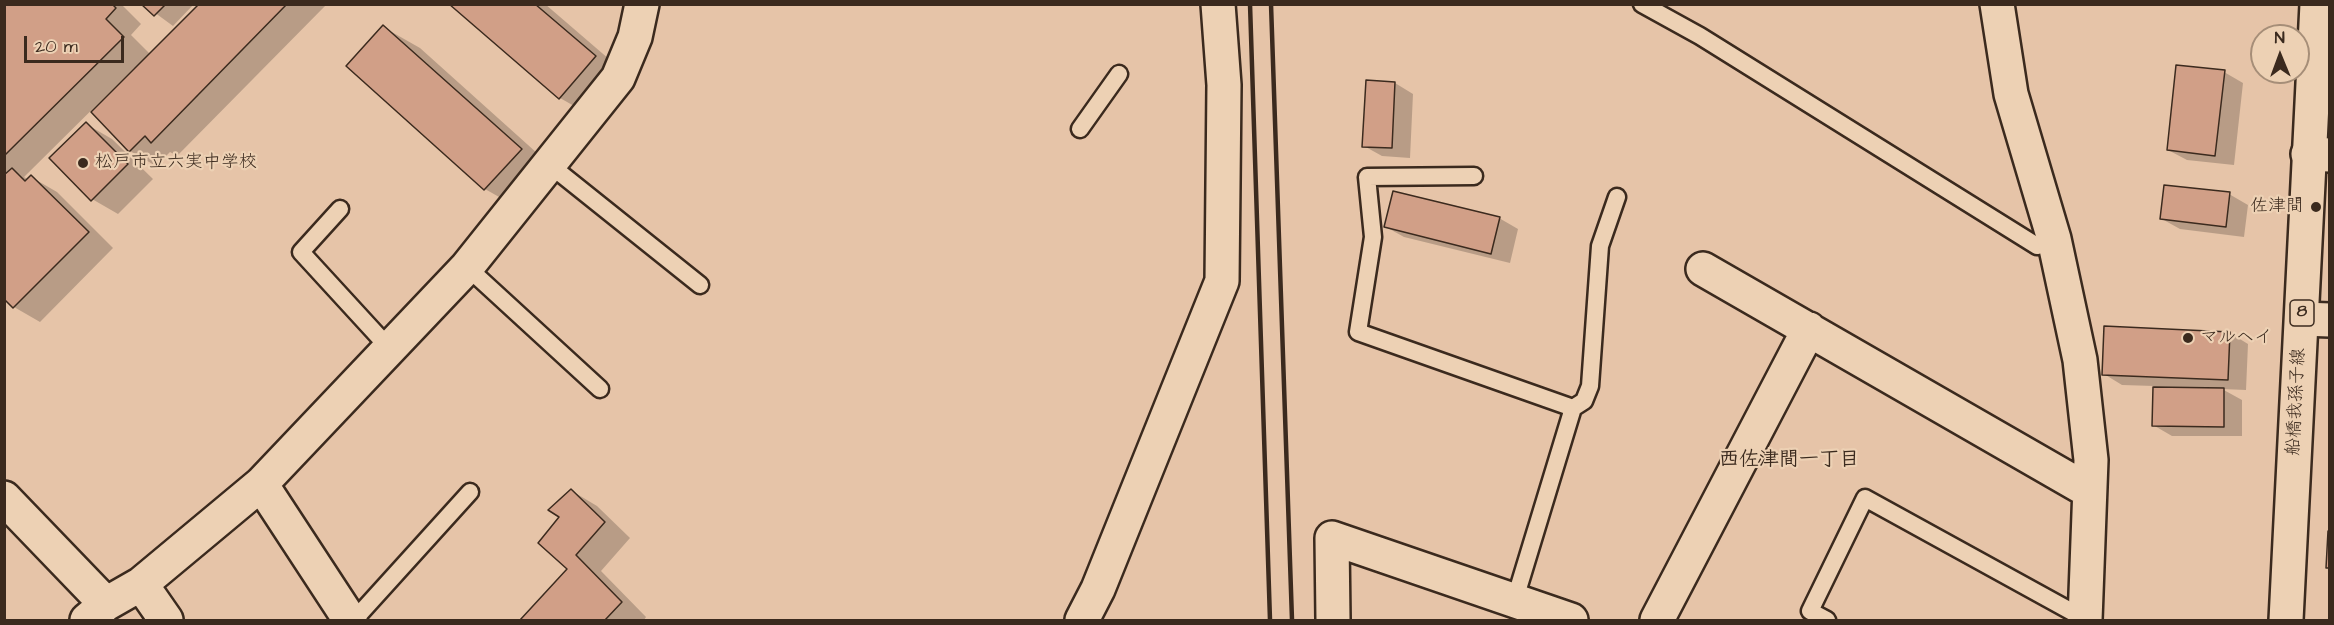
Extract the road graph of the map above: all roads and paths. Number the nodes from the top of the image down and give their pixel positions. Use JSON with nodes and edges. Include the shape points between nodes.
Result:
{"nodes":[{"id":1,"x":642,"y":4,"type":"edge"},
{"id":2,"x":1218,"y":4,"type":"edge"},
{"id":3,"x":1642,"y":4,"type":"edge"},
{"id":4,"x":1997,"y":4,"type":"edge"},
{"id":5,"x":2317,"y":4,"type":"edge"},
{"id":6,"x":1119,"y":74,"type":"dead end"},
{"id":7,"x":1080,"y":129,"type":"dead end"},
{"id":8,"x":2319,"y":154,"type":"edge"},
{"id":9,"x":550,"y":165,"type":"junction"},
{"id":10,"x":1474,"y":176,"type":"dead end"},
{"id":11,"x":1617,"y":197,"type":"dead end"},
{"id":12,"x":340,"y":209,"type":"dead end"},
{"id":13,"x":2054,"y":239,"type":"junction"},
{"id":14,"x":467,"y":267,"type":"junction"},
{"id":15,"x":1703,"y":269,"type":"dead end"},
{"id":16,"x":700,"y":285,"type":"dead end"},
{"id":17,"x":2316,"y":320,"type":"edge"},
{"id":18,"x":1809,"y":329,"type":"junction"},
{"id":19,"x":390,"y":349,"type":"junction"},
{"id":20,"x":600,"y":389,"type":"dead end"},
{"id":21,"x":1573,"y":408,"type":"junction"},
{"id":22,"x":261,"y":484,"type":"junction"},
{"id":23,"x":2089,"y":491,"type":"junction"},
{"id":24,"x":470,"y":492,"type":"dead end"},
{"id":25,"x":4,"y":498,"type":"edge"},
{"id":26,"x":141,"y":584,"type":"junction"},
{"id":27,"x":1515,"y":599,"type":"junction"},
{"id":28,"x":96,"y":612,"type":"edge"},
{"id":29,"x":2085,"y":620,"type":"edge"},
{"id":30,"x":166,"y":621,"type":"edge"},
{"id":31,"x":352,"y":621,"type":"edge"},
{"id":32,"x":1082,"y":621,"type":"edge"},
{"id":33,"x":1334,"y":621,"type":"edge"},
{"id":34,"x":1570,"y":621,"type":"edge"},
{"id":35,"x":1657,"y":621,"type":"edge"},
{"id":36,"x":1827,"y":621,"type":"edge"},
{"id":37,"x":2286,"y":621,"type":"edge"}],
"edges":[{"from":1,"to":9,"type":"street","via":[[635,37],[618,78]]},
{"from":2,"to":32,"type":"street","via":[[1224,85],[1222,281]]},
{"from":3,"to":13,"type":"lane","via":[[1700,36],[2037,246]]},
{"from":4,"to":13,"type":"street","via":[[2011,94]]},
{"from":5,"to":8,"type":"street","name":"船橋我孫子線","number":"8"},
{"from":6,"to":7,"type":"lane"},
{"from":8,"to":17,"type":"street","name":"船橋我孫子線","number":"8"},
{"from":9,"to":14,"type":"street"},
{"from":9,"to":16,"type":"lane"},
{"from":10,"to":21,"type":"lane","via":[[1367,177],[1373,237],[1358,332]]},
{"from":11,"to":21,"type":"lane","via":[[1600,246],[1590,386],[1584,401]]},
{"from":12,"to":19,"type":"lane","via":[[301,252]]},
{"from":13,"to":23,"type":"street","via":[[2080,360],[2091,460]]},
{"from":14,"to":19,"type":"street"},
{"from":14,"to":20,"type":"lane"},
{"from":15,"to":18,"type":"street"},
{"from":17,"to":37,"type":"street","name":"船橋我孫子線","number":"8"},
{"from":18,"to":23,"type":"street"},
{"from":18,"to":35,"type":"street"},
{"from":19,"to":22,"type":"street"},
{"from":21,"to":27,"type":"lane"},
{"from":22,"to":26,"type":"street"},
{"from":22,"to":31,"type":"street"},
{"from":23,"to":29,"type":"street"},
{"from":24,"to":31,"type":"lane"},
{"from":25,"to":28,"type":"street"},
{"from":26,"to":28,"type":"street"},
{"from":26,"to":30,"type":"street"},
{"from":27,"to":33,"type":"street","via":[[1332,538]]},
{"from":27,"to":34,"type":"street"},
{"from":29,"to":36,"type":"lane","via":[[1865,498],[1810,611]]}]}
